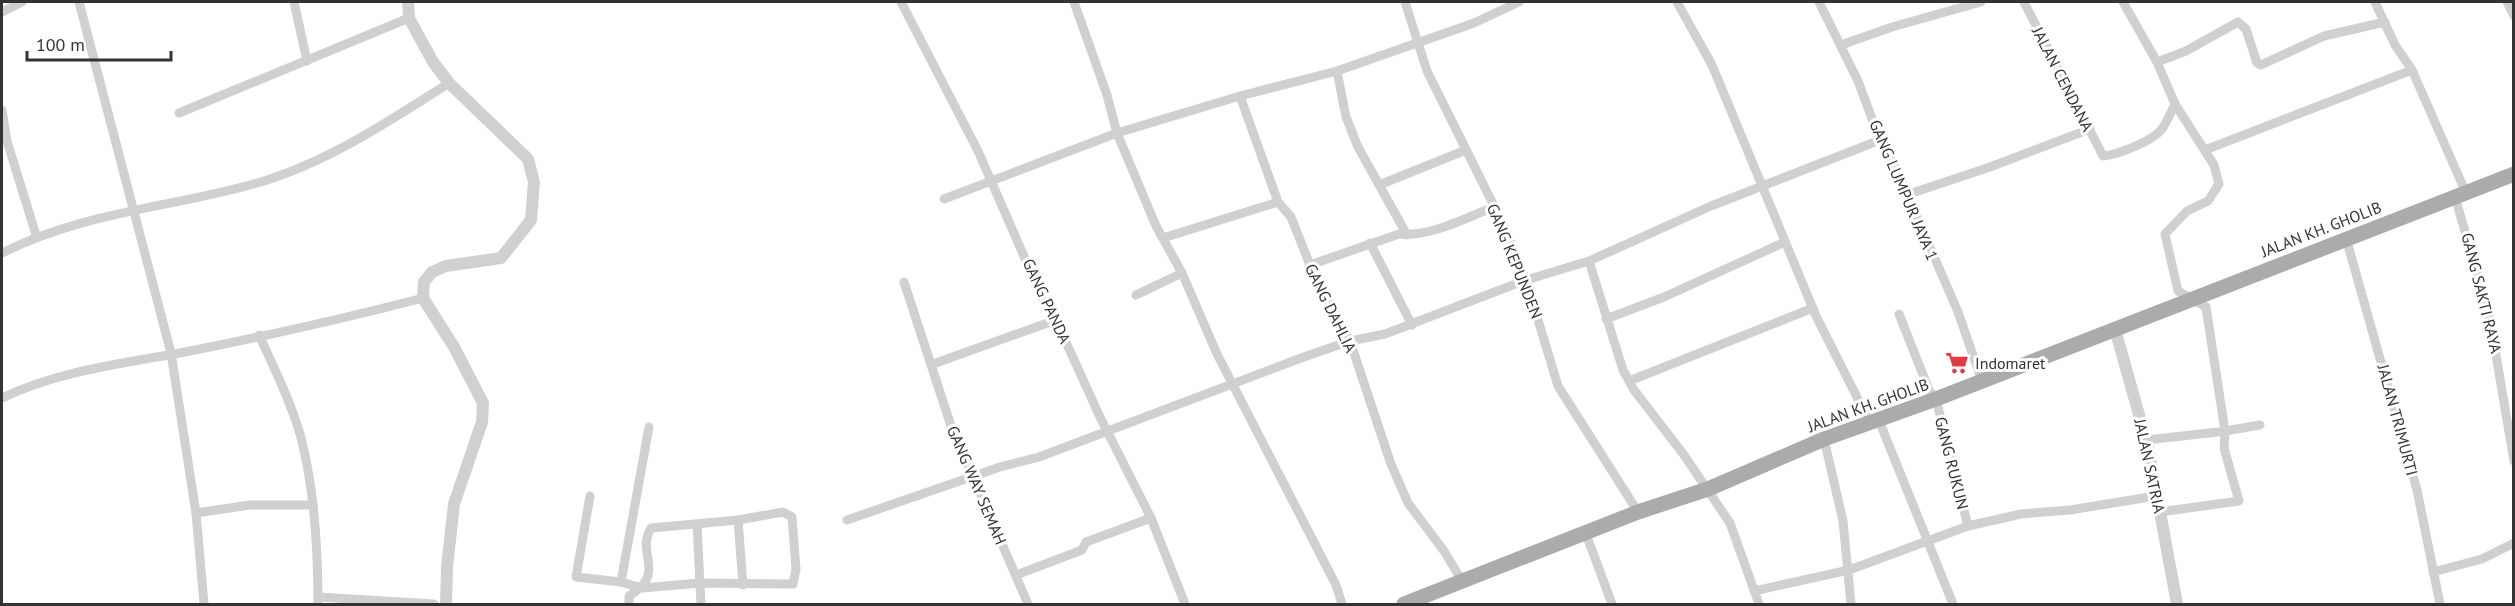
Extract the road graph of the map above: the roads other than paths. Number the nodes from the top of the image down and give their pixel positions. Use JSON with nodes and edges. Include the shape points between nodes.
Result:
{"nodes":[{"id":1,"x":22,"y":2,"type":"edge"},
{"id":2,"x":79,"y":2,"type":"edge"},
{"id":3,"x":294,"y":2,"type":"edge"},
{"id":4,"x":408,"y":2,"type":"edge"},
{"id":5,"x":901,"y":2,"type":"edge"},
{"id":6,"x":1074,"y":2,"type":"edge"},
{"id":7,"x":1405,"y":2,"type":"edge"},
{"id":8,"x":1519,"y":2,"type":"edge"},
{"id":9,"x":1677,"y":2,"type":"edge"},
{"id":10,"x":1819,"y":2,"type":"edge"},
{"id":11,"x":1981,"y":2,"type":"edge"},
{"id":12,"x":2024,"y":2,"type":"edge"},
{"id":13,"x":2123,"y":2,"type":"edge"},
{"id":14,"x":2375,"y":2,"type":"edge"},
{"id":15,"x":2507,"y":2,"type":"edge"},
{"id":16,"x":1955,"y":6,"type":"edge"},
{"id":17,"x":2,"y":12,"type":"edge"},
{"id":18,"x":2514,"y":16,"type":"edge"},
{"id":19,"x":409,"y":18,"type":"junction"},
{"id":20,"x":2385,"y":22,"type":"junction"},
{"id":21,"x":1417,"y":42,"type":"junction"},
{"id":22,"x":1841,"y":45,"type":"junction"},
{"id":23,"x":307,"y":61,"type":"junction"},
{"id":24,"x":2157,"y":62,"type":"junction"},
{"id":25,"x":2412,"y":70,"type":"junction"},
{"id":26,"x":1337,"y":71,"type":"junction"},
{"id":27,"x":449,"y":83,"type":"junction"},
{"id":28,"x":1240,"y":96,"type":"junction"},
{"id":29,"x":2175,"y":104,"type":"junction"},
{"id":30,"x":2,"y":110,"type":"edge"},
{"id":31,"x":179,"y":113,"type":"dead end"},
{"id":32,"x":2090,"y":129,"type":"junction"},
{"id":33,"x":1117,"y":133,"type":"junction"},
{"id":34,"x":1880,"y":140,"type":"junction"},
{"id":35,"x":1466,"y":150,"type":"junction"},
{"id":36,"x":2205,"y":150,"type":"junction"},
{"id":37,"x":2514,"y":174,"type":"edge"},
{"id":38,"x":993,"y":182,"type":"junction"},
{"id":39,"x":1379,"y":185,"type":"junction"},
{"id":40,"x":1763,"y":186,"type":"junction"},
{"id":41,"x":1906,"y":195,"type":"junction"},
{"id":42,"x":2460,"y":195,"type":"junction"},
{"id":43,"x":944,"y":199,"type":"dead end"},
{"id":44,"x":1278,"y":202,"type":"junction"},
{"id":45,"x":1494,"y":207,"type":"junction"},
{"id":46,"x":135,"y":209,"type":"junction"},
{"id":47,"x":1407,"y":235,"type":"junction"},
{"id":48,"x":36,"y":236,"type":"junction"},
{"id":49,"x":1163,"y":238,"type":"junction"},
{"id":50,"x":2346,"y":238,"type":"junction"},
{"id":51,"x":1785,"y":242,"type":"junction"},
{"id":52,"x":1370,"y":243,"type":"junction"},
{"id":53,"x":2,"y":253,"type":"edge"},
{"id":54,"x":1589,"y":261,"type":"junction"},
{"id":55,"x":1310,"y":265,"type":"junction"},
{"id":56,"x":1182,"y":273,"type":"junction"},
{"id":57,"x":1526,"y":280,"type":"junction"},
{"id":58,"x":904,"y":282,"type":"dead end"},
{"id":59,"x":1136,"y":295,"type":"dead end"},
{"id":60,"x":423,"y":298,"type":"junction"},
{"id":61,"x":2193,"y":298,"type":"junction"},
{"id":62,"x":1813,"y":308,"type":"junction"},
{"id":63,"x":1899,"y":314,"type":"dead end"},
{"id":64,"x":1606,"y":319,"type":"junction"},
{"id":65,"x":1056,"y":320,"type":"junction"},
{"id":66,"x":1412,"y":325,"type":"junction"},
{"id":67,"x":2115,"y":329,"type":"junction"},
{"id":68,"x":259,"y":336,"type":"junction"},
{"id":69,"x":1350,"y":341,"type":"junction"},
{"id":70,"x":171,"y":353,"type":"junction"},
{"id":71,"x":933,"y":364,"type":"junction"},
{"id":72,"x":1629,"y":381,"type":"junction"},
{"id":73,"x":1982,"y":381,"type":"junction"},
{"id":74,"x":1231,"y":382,"type":"junction"},
{"id":75,"x":2,"y":398,"type":"edge"},
{"id":76,"x":1936,"y":399,"type":"junction"},
{"id":77,"x":1876,"y":425,"type":"junction"},
{"id":78,"x":2260,"y":425,"type":"dead end"},
{"id":79,"x":648,"y":427,"type":"dead end"},
{"id":80,"x":1107,"y":430,"type":"junction"},
{"id":81,"x":2221,"y":431,"type":"junction"},
{"id":82,"x":1824,"y":439,"type":"junction"},
{"id":83,"x":2146,"y":440,"type":"junction"},
{"id":84,"x":2514,"y":462,"type":"edge"},
{"id":85,"x":973,"y":477,"type":"junction"},
{"id":86,"x":1708,"y":489,"type":"junction"},
{"id":87,"x":590,"y":496,"type":"dead end"},
{"id":88,"x":2156,"y":496,"type":"junction"},
{"id":89,"x":314,"y":505,"type":"junction"},
{"id":90,"x":1638,"y":512,"type":"junction"},
{"id":91,"x":2160,"y":512,"type":"junction"},
{"id":92,"x":196,"y":513,"type":"junction"},
{"id":93,"x":1151,"y":518,"type":"junction"},
{"id":94,"x":738,"y":520,"type":"junction"},
{"id":95,"x":847,"y":520,"type":"dead end"},
{"id":96,"x":697,"y":525,"type":"junction"},
{"id":97,"x":1968,"y":526,"type":"junction"},
{"id":98,"x":1586,"y":534,"type":"junction"},
{"id":99,"x":1927,"y":539,"type":"junction"},
{"id":100,"x":2514,"y":543,"type":"edge"},
{"id":101,"x":1849,"y":570,"type":"junction"},
{"id":102,"x":2433,"y":572,"type":"junction"},
{"id":103,"x":1016,"y":575,"type":"junction"},
{"id":104,"x":1462,"y":581,"type":"junction"},
{"id":105,"x":621,"y":582,"type":"junction"},
{"id":106,"x":700,"y":583,"type":"junction"},
{"id":107,"x":743,"y":585,"type":"junction"},
{"id":108,"x":642,"y":588,"type":"junction"},
{"id":109,"x":1754,"y":591,"type":"junction"},
{"id":110,"x":318,"y":601,"type":"edge"},
{"id":111,"x":204,"y":604,"type":"edge"},
{"id":112,"x":434,"y":604,"type":"edge"},
{"id":113,"x":446,"y":604,"type":"edge"},
{"id":114,"x":629,"y":604,"type":"edge"},
{"id":115,"x":701,"y":604,"type":"edge"},
{"id":116,"x":1028,"y":604,"type":"edge"},
{"id":117,"x":1185,"y":604,"type":"edge"},
{"id":118,"x":1342,"y":604,"type":"edge"},
{"id":119,"x":1407,"y":604,"type":"edge"},
{"id":120,"x":1612,"y":604,"type":"edge"},
{"id":121,"x":1759,"y":604,"type":"edge"},
{"id":122,"x":1851,"y":604,"type":"edge"},
{"id":123,"x":1953,"y":604,"type":"edge"},
{"id":124,"x":2177,"y":604,"type":"edge"},
{"id":125,"x":2440,"y":604,"type":"edge"}],
"edges":[{"from":1,"to":17,"type":"street"},
{"from":2,"to":46,"type":"street"},
{"from":3,"to":23,"type":"street"},
{"from":4,"to":19,"type":"street"},
{"from":5,"to":38,"type":"street","name":"GANG PANDA"},
{"from":6,"to":33,"type":"street"},
{"from":7,"to":21,"type":"street","name":"GANG KEPUNDEN"},
{"from":8,"to":21,"type":"street","via":[[1474,23]]},
{"from":9,"to":40,"type":"street","via":[[1712,65]]},
{"from":10,"to":22,"type":"street","name":"GANG LUMPUR JAYA 1"},
{"from":11,"to":16,"type":"street"},
{"from":12,"to":32,"type":"street","name":"JALAN CENDANA"},
{"from":13,"to":24,"type":"street"},
{"from":14,"to":20,"type":"street","name":"GANG SAKTI RAYA"},
{"from":15,"to":18,"type":"street"},
{"from":16,"to":22,"type":"street"},
{"from":19,"to":23,"type":"street"},
{"from":19,"to":27,"type":"street","via":[[420,42]]},
{"from":20,"to":24,"type":"street","via":[[2324,36],[2260,64],[2246,29],[2238,22]]},
{"from":20,"to":25,"type":"street","name":"GANG SAKTI RAYA"},
{"from":21,"to":26,"type":"street"},
{"from":21,"to":35,"type":"street","name":"GANG KEPUNDEN"},
{"from":22,"to":34,"type":"street","name":"GANG LUMPUR JAYA 1"},
{"from":23,"to":31,"type":"street"},
{"from":24,"to":29,"type":"street"},
{"from":25,"to":36,"type":"street"},
{"from":25,"to":42,"type":"street","name":"GANG SAKTI RAYA"},
{"from":26,"to":28,"type":"street"},
{"from":26,"to":39,"type":"street","via":[[1346,117]]},
{"from":27,"to":46,"type":"street","via":[[381,126],[297,168],[264,181]]},
{"from":27,"to":60,"type":"street","via":[[528,159],[534,182],[531,220],[501,258],[446,266],[432,272],[424,282]]},
{"from":28,"to":33,"type":"street"},
{"from":28,"to":44,"type":"street","name":"GANG DAHLIA"},
{"from":29,"to":32,"type":"street","name":"JALAN CENDANA","via":[[2162,130],[2136,146],[2103,156]]},
{"from":29,"to":36,"type":"street"},
{"from":30,"to":48,"type":"street"},
{"from":32,"to":41,"type":"street"},
{"from":33,"to":38,"type":"street"},
{"from":33,"to":49,"type":"street"},
{"from":34,"to":40,"type":"street"},
{"from":34,"to":41,"type":"street","name":"GANG LUMPUR JAYA 1"},
{"from":35,"to":39,"type":"street"},
{"from":35,"to":45,"type":"street","name":"GANG KEPUNDEN"},
{"from":36,"to":61,"type":"street","via":[[2214,165],[2217,191],[2208,201],[2187,211],[2164,234],[2178,291]]},
{"from":37,"to":42,"type":"main road","name":"JALAN KH. GHOLIB"},
{"from":38,"to":43,"type":"street"},
{"from":38,"to":65,"type":"street","name":"GANG PANDA","via":[[1047,309]]},
{"from":39,"to":47,"type":"street"},
{"from":40,"to":51,"type":"street"},
{"from":40,"to":54,"type":"street"},
{"from":41,"to":73,"type":"street","name":"GANG LUMPUR JAYA 1","via":[[1958,312]]},
{"from":42,"to":50,"type":"main road","name":"JALAN KH. GHOLIB"},
{"from":42,"to":84,"type":"street","name":"GANG SAKTI RAYA","via":[[2490,314]]},
{"from":44,"to":49,"type":"street"},
{"from":44,"to":55,"type":"street","name":"GANG DAHLIA","via":[[1291,218]]},
{"from":45,"to":47,"type":"street","via":[[1440,228]]},
{"from":45,"to":57,"type":"street","name":"GANG KEPUNDEN"},
{"from":46,"to":48,"type":"street"},
{"from":46,"to":70,"type":"street"},
{"from":47,"to":52,"type":"street"},
{"from":48,"to":53,"type":"street"},
{"from":49,"to":56,"type":"street"},
{"from":50,"to":61,"type":"main road","name":"JALAN KH. GHOLIB"},
{"from":50,"to":102,"type":"street","name":"JALAN TRIMURTI","via":[[2414,478]]},
{"from":51,"to":62,"type":"street"},
{"from":51,"to":64,"type":"street"},
{"from":52,"to":55,"type":"street"},
{"from":52,"to":66,"type":"street"},
{"from":54,"to":57,"type":"street"},
{"from":54,"to":64,"type":"street"},
{"from":55,"to":69,"type":"street","name":"GANG DAHLIA"},
{"from":56,"to":59,"type":"street"},
{"from":56,"to":74,"type":"street"},
{"from":57,"to":66,"type":"street"},
{"from":57,"to":90,"type":"street","name":"GANG KEPUNDEN","via":[[1558,386]]},
{"from":58,"to":71,"type":"street","name":"GANG WAY SEMAH"},
{"from":60,"to":68,"type":"street"},
{"from":60,"to":113,"type":"street","via":[[483,402],[482,422],[454,504]]},
{"from":61,"to":67,"type":"main road","name":"JALAN KH. GHOLIB"},
{"from":61,"to":81,"type":"street","via":[[2206,307],[2211,329]]},
{"from":62,"to":72,"type":"street"},
{"from":62,"to":77,"type":"street"},
{"from":63,"to":76,"type":"street","name":"GANG RUKUN"},
{"from":64,"to":72,"type":"street"},
{"from":65,"to":71,"type":"street"},
{"from":65,"to":80,"type":"street","name":"GANG PANDA"},
{"from":66,"to":69,"type":"street"},
{"from":67,"to":73,"type":"main road","name":"JALAN KH. GHOLIB"},
{"from":67,"to":83,"type":"street","name":"JALAN SATRIA"},
{"from":68,"to":70,"type":"street"},
{"from":68,"to":89,"type":"street","via":[[300,435]]},
{"from":69,"to":74,"type":"street"},
{"from":69,"to":104,"type":"street","name":"GANG DAHLIA","via":[[1408,503]]},
{"from":70,"to":75,"type":"street","via":[[33,383]]},
{"from":70,"to":92,"type":"street"},
{"from":71,"to":85,"type":"street","name":"GANG WAY SEMAH","via":[[948,416]]},
{"from":72,"to":86,"type":"street"},
{"from":73,"to":76,"type":"main road","name":"JALAN KH. GHOLIB"},
{"from":74,"to":80,"type":"street"},
{"from":74,"to":118,"type":"street","via":[[1336,585]]},
{"from":76,"to":77,"type":"main road","name":"JALAN KH. GHOLIB"},
{"from":76,"to":97,"type":"street","name":"GANG RUKUN"},
{"from":77,"to":82,"type":"main road","name":"JALAN KH. GHOLIB"},
{"from":77,"to":99,"type":"street"},
{"from":78,"to":81,"type":"street"},
{"from":79,"to":105,"type":"street"},
{"from":80,"to":85,"type":"street","via":[[1040,457]]},
{"from":80,"to":93,"type":"street","name":"GANG PANDA"},
{"from":81,"to":83,"type":"street"},
{"from":81,"to":91,"type":"street","via":[[2239,501]]},
{"from":82,"to":86,"type":"main road","name":"JALAN KH. GHOLIB"},
{"from":82,"to":101,"type":"street","via":[[1843,521]]},
{"from":83,"to":88,"type":"street","name":"JALAN SATRIA"},
{"from":85,"to":95,"type":"street"},
{"from":85,"to":103,"type":"street","name":"GANG WAY SEMAH"},
{"from":86,"to":90,"type":"main road","name":"JALAN KH. GHOLIB"},
{"from":86,"to":109,"type":"street","via":[[1730,523]]},
{"from":87,"to":105,"type":"street","via":[[576,577]]},
{"from":88,"to":91,"type":"street","name":"JALAN SATRIA"},
{"from":88,"to":97,"type":"street","via":[[2021,514]]},
{"from":89,"to":92,"type":"street","via":[[250,505]]},
{"from":89,"to":110,"type":"street"},
{"from":90,"to":98,"type":"main road","name":"JALAN KH. GHOLIB"},
{"from":91,"to":124,"type":"street","name":"JALAN SATRIA"},
{"from":92,"to":111,"type":"street"},
{"from":93,"to":103,"type":"street","via":[[1086,542],[1082,550]]},
{"from":93,"to":117,"type":"street","name":"GANG PANDA"},
{"from":94,"to":96,"type":"street"},
{"from":94,"to":107,"type":"street"},
{"from":94,"to":107,"type":"street","via":[[790,514],[796,559],[793,584]]},
{"from":96,"to":106,"type":"street"},
{"from":96,"to":108,"type":"street","via":[[651,528],[647,535],[648,576]]},
{"from":97,"to":99,"type":"street"},
{"from":98,"to":104,"type":"main road","name":"JALAN KH. GHOLIB"},
{"from":98,"to":120,"type":"street"},
{"from":99,"to":101,"type":"street"},
{"from":99,"to":123,"type":"street"},
{"from":100,"to":102,"type":"street","via":[[2482,559]]},
{"from":101,"to":109,"type":"street"},
{"from":101,"to":122,"type":"street"},
{"from":102,"to":125,"type":"street","name":"JALAN TRIMURTI"},
{"from":103,"to":116,"type":"street","name":"GANG WAY SEMAH"},
{"from":104,"to":119,"type":"main road","name":"JALAN KH. GHOLIB"},
{"from":105,"to":108,"type":"street"},
{"from":106,"to":107,"type":"street"},
{"from":106,"to":108,"type":"street"},
{"from":106,"to":115,"type":"street"},
{"from":108,"to":114,"type":"street","via":[[628,596]]},
{"from":109,"to":121,"type":"street"},
{"from":110,"to":112,"type":"street"}]}
